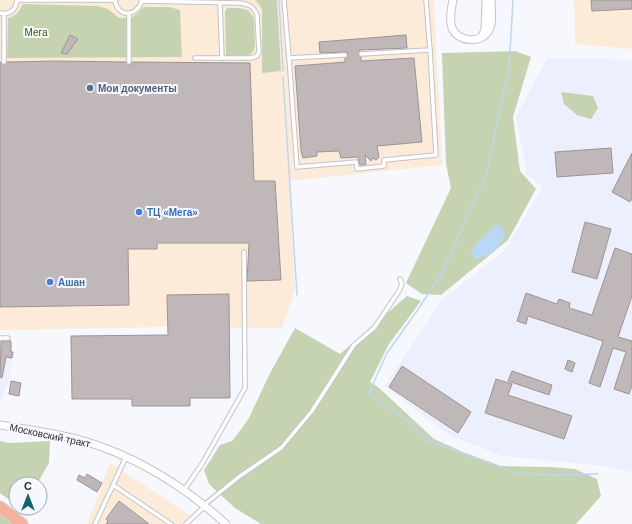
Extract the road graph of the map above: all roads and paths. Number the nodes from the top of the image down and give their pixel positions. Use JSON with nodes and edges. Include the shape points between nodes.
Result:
{"nodes":[{"id":1,"x":17,"y":0,"type":"edge"},
{"id":2,"x":115,"y":0,"type":"edge"},
{"id":3,"x":142,"y":0,"type":"edge"},
{"id":4,"x":284,"y":0,"type":"edge"},
{"id":5,"x":426,"y":0,"type":"edge"},
{"id":6,"x":452,"y":0,"type":"edge"},
{"id":7,"x":486,"y":0,"type":"edge"},
{"id":8,"x":491,"y":0,"type":"edge"},
{"id":9,"x":239,"y":1,"type":"edge"},
{"id":10,"x":220,"y":3,"type":"junction"},
{"id":11,"x":2,"y":14,"type":"edge"},
{"id":12,"x":129,"y":14,"type":"junction"},
{"id":13,"x":478,"y":38,"type":"junction"},
{"id":14,"x":430,"y":50,"type":"junction"},
{"id":15,"x":2,"y":52,"type":"edge"},
{"id":16,"x":361,"y":54,"type":"dead end"},
{"id":17,"x":345,"y":55,"type":"dead end"},
{"id":18,"x":195,"y":58,"type":"dead end"},
{"id":19,"x":222,"y":58,"type":"junction"},
{"id":20,"x":289,"y":58,"type":"junction"},
{"id":21,"x":4,"y":62,"type":"dead end"},
{"id":22,"x":129,"y":62,"type":"dead end"},
{"id":23,"x":244,"y":252,"type":"dead end"},
{"id":24,"x":400,"y":278,"type":"dead end"},
{"id":25,"x":0,"y":338,"type":"edge"},
{"id":26,"x":8,"y":338,"type":"dead end"},
{"id":27,"x":0,"y":425,"type":"edge"},
{"id":28,"x":126,"y":457,"type":"junction"},
{"id":29,"x":113,"y":485,"type":"junction"},
{"id":30,"x":184,"y":490,"type":"junction"},
{"id":31,"x":204,"y":506,"type":"junction"},
{"id":32,"x":0,"y":507,"type":"edge"},
{"id":33,"x":22,"y":524,"type":"edge"},
{"id":34,"x":95,"y":524,"type":"edge"},
{"id":35,"x":170,"y":524,"type":"edge"},
{"id":36,"x":186,"y":524,"type":"edge"},
{"id":37,"x":226,"y":524,"type":"edge"}],
"edges":[{"from":1,"to":2,"type":"lane"},
{"from":1,"to":11,"type":"lane","via":[[13,10]]},
{"from":2,"to":12,"type":"lane","via":[[118,7]]},
{"from":3,"to":10,"type":"lane"},
{"from":3,"to":12,"type":"lane","via":[[136,11]]},
{"from":4,"to":20,"type":"lane"},
{"from":5,"to":14,"type":"lane"},
{"from":6,"to":13,"type":"street","via":[[450,20],[455,33],[467,39]]},
{"from":7,"to":13,"type":"street","via":[[485,30]]},
{"from":8,"to":13,"type":"street","via":[[491,27],[485,36]]},
{"from":9,"to":10,"type":"lane"},
{"from":9,"to":19,"type":"lane","via":[[256,10],[258,55],[253,58]]},
{"from":10,"to":19,"type":"lane"},
{"from":11,"to":15,"type":"lane"},
{"from":12,"to":22,"type":"lane"},
{"from":14,"to":16,"type":"lane"},
{"from":14,"to":20,"type":"lane","via":[[436,155],[384,160],[384,166],[357,169],[356,162],[297,167]]},
{"from":15,"to":21,"type":"lane"},
{"from":17,"to":20,"type":"lane"},
{"from":18,"to":19,"type":"lane"},
{"from":23,"to":30,"type":"lane","via":[[245,388],[202,464]]},
{"from":24,"to":31,"type":"lane","via":[[402,284],[399,291],[374,328],[354,345],[312,411],[281,448],[240,476]]},
{"from":25,"to":26,"type":"lane"},
{"from":27,"to":28,"type":"street","name":"Московский тракт","via":[[82,441]]},
{"from":28,"to":29,"type":"lane"},
{"from":28,"to":30,"type":"street","name":"Московский тракт"},
{"from":29,"to":34,"type":"lane"},
{"from":29,"to":35,"type":"lane"},
{"from":30,"to":31,"type":"street","name":"Московский тракт"},
{"from":31,"to":36,"type":"lane"},
{"from":31,"to":37,"type":"street","name":"Московский тракт"},
{"from":32,"to":33,"type":"main road"}]}
